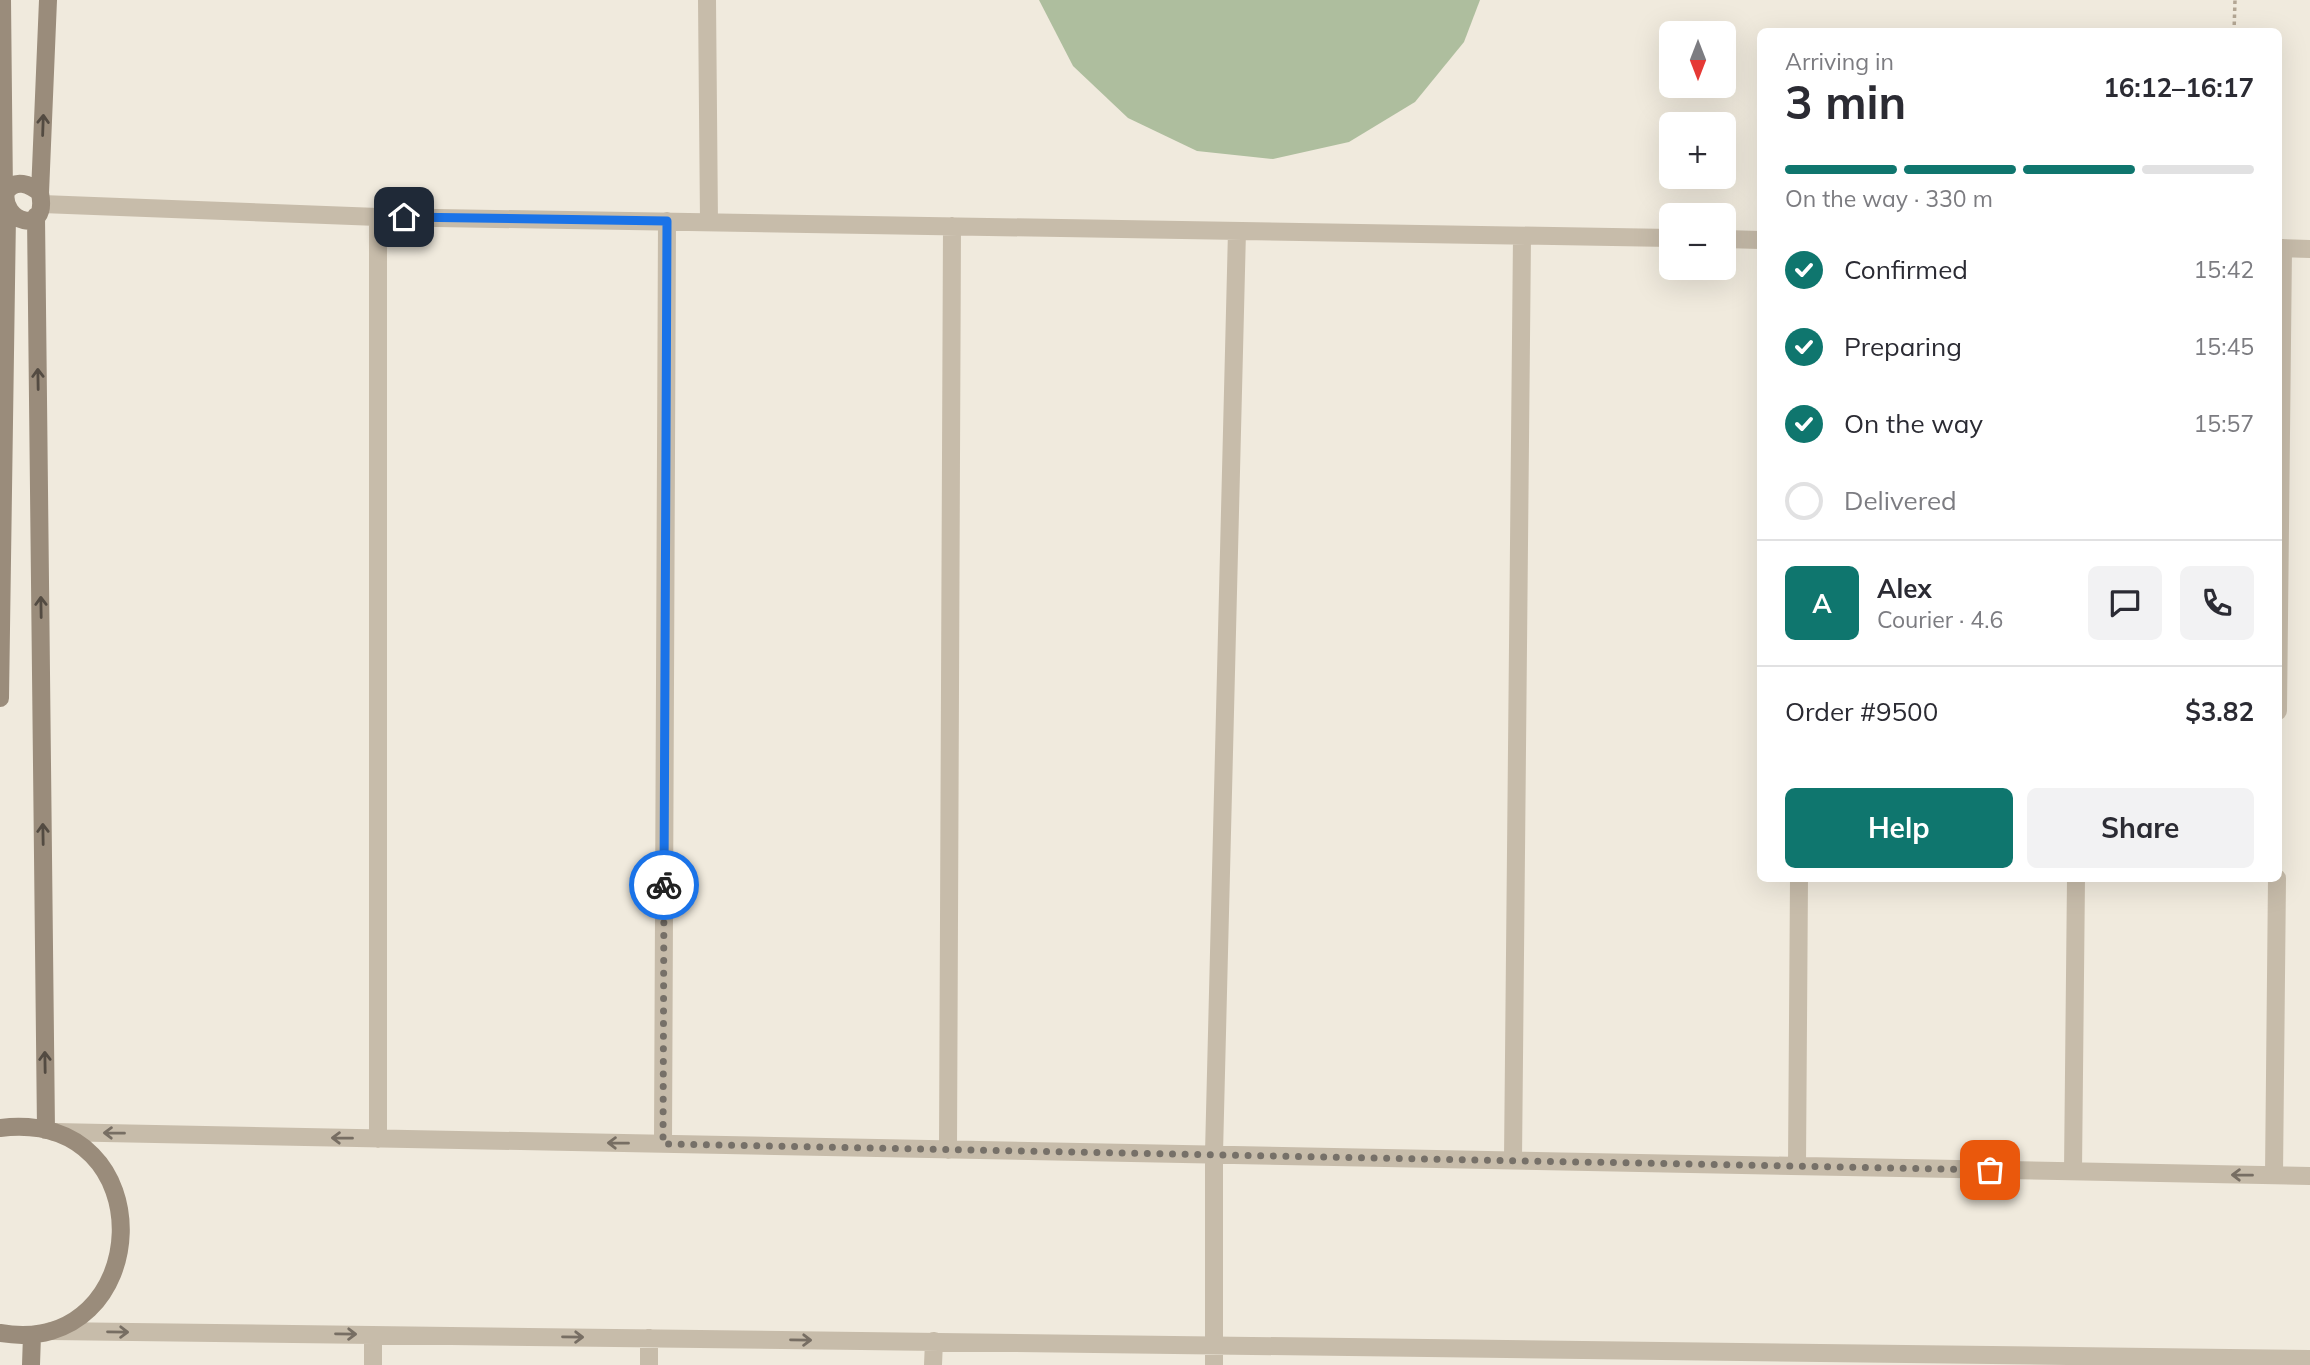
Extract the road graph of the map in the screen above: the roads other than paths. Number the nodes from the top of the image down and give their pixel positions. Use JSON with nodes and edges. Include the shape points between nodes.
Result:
{"nodes":[{"id":1,"x":2,"y":0,"type":"edge"},
{"id":2,"x":48,"y":0,"type":"edge"},
{"id":3,"x":707,"y":0,"type":"edge"},
{"id":4,"x":4,"y":204,"type":"edge"},
{"id":5,"x":39,"y":204,"type":"junction"},
{"id":6,"x":378,"y":217,"type":"junction"},
{"id":7,"x":667,"y":221,"type":"junction"},
{"id":8,"x":709,"y":222,"type":"junction"},
{"id":9,"x":952,"y":226,"type":"junction"},
{"id":10,"x":1237,"y":231,"type":"junction"},
{"id":11,"x":1522,"y":236,"type":"junction"},
{"id":12,"x":1659,"y":238,"type":"edge"},
{"id":13,"x":1736,"y":239,"type":"edge"},
{"id":14,"x":1757,"y":240,"type":"edge"},
{"id":15,"x":2282,"y":248,"type":"edge"},
{"id":16,"x":2310,"y":249,"type":"edge"},
{"id":17,"x":0,"y":698,"type":"edge"},
{"id":18,"x":1799,"y":882,"type":"edge"},
{"id":19,"x":2076,"y":882,"type":"edge"},
{"id":20,"x":2277,"y":882,"type":"edge"},
{"id":21,"x":0,"y":1128,"type":"edge"},
{"id":22,"x":50,"y":1131,"type":"junction"},
{"id":23,"x":378,"y":1139,"type":"junction"},
{"id":24,"x":663,"y":1144,"type":"junction"},
{"id":25,"x":948,"y":1150,"type":"junction"},
{"id":26,"x":1214,"y":1153,"type":"junction"},
{"id":27,"x":1513,"y":1160,"type":"junction"},
{"id":28,"x":1797,"y":1166,"type":"junction"},
{"id":29,"x":2073,"y":1171,"type":"junction"},
{"id":30,"x":2274,"y":1175,"type":"junction"},
{"id":31,"x":2310,"y":1176,"type":"edge"},
{"id":32,"x":0,"y":1333,"type":"edge"},
{"id":33,"x":41,"y":1333,"type":"junction"},
{"id":34,"x":373,"y":1335,"type":"junction"},
{"id":35,"x":649,"y":1338,"type":"junction"},
{"id":36,"x":934,"y":1342,"type":"junction"},
{"id":37,"x":1214,"y":1345,"type":"junction"},
{"id":38,"x":1494,"y":1357,"type":"edge"},
{"id":39,"x":1775,"y":1358,"type":"edge"},
{"id":40,"x":2310,"y":1359,"type":"edge"},
{"id":41,"x":2254,"y":1362,"type":"edge"},
{"id":42,"x":31,"y":1365,"type":"edge"},
{"id":43,"x":373,"y":1365,"type":"edge"},
{"id":44,"x":649,"y":1365,"type":"edge"},
{"id":45,"x":933,"y":1365,"type":"edge"},
{"id":46,"x":1214,"y":1365,"type":"edge"}],
"edges":[{"from":1,"to":4,"type":"street"},
{"from":5,"to":2,"type":"street","one_way":true},
{"from":3,"to":8,"type":"street"},
{"from":4,"to":5,"type":"street","via":[[17,221],[27,221]]},
{"from":4,"to":5,"type":"street","via":[[12,186],[22,183],[32,186]]},
{"from":4,"to":17,"type":"street"},
{"from":5,"to":6,"type":"street"},
{"from":22,"to":5,"type":"street","one_way":true},
{"from":6,"to":7,"type":"street"},
{"from":6,"to":23,"type":"street"},
{"from":7,"to":8,"type":"street"},
{"from":7,"to":24,"type":"street"},
{"from":8,"to":9,"type":"street"},
{"from":9,"to":10,"type":"street"},
{"from":9,"to":25,"type":"street"},
{"from":10,"to":11,"type":"street"},
{"from":10,"to":26,"type":"street"},
{"from":11,"to":12,"type":"street"},
{"from":11,"to":27,"type":"street"},
{"from":13,"to":14,"type":"street"},
{"from":15,"to":16,"type":"street"},
{"from":18,"to":28,"type":"street"},
{"from":19,"to":29,"type":"street"},
{"from":20,"to":30,"type":"street"},
{"from":21,"to":22,"type":"street"},
{"from":23,"to":22,"type":"street","one_way":true},
{"from":22,"to":33,"type":"street","via":[[83,1148],[105,1171],[119,1201],[123,1233],[118,1265],[102,1293],[79,1316]]},
{"from":24,"to":23,"type":"street","one_way":true},
{"from":24,"to":25,"type":"street"},
{"from":25,"to":26,"type":"street"},
{"from":26,"to":27,"type":"street"},
{"from":26,"to":37,"type":"street"},
{"from":27,"to":28,"type":"street"},
{"from":28,"to":29,"type":"street"},
{"from":30,"to":29,"type":"street","one_way":true},
{"from":30,"to":31,"type":"street"},
{"from":32,"to":33,"type":"street"},
{"from":33,"to":34,"type":"street","one_way":true},
{"from":33,"to":42,"type":"street"},
{"from":34,"to":35,"type":"street","one_way":true},
{"from":34,"to":43,"type":"street"},
{"from":35,"to":36,"type":"street","one_way":true},
{"from":35,"to":44,"type":"street"},
{"from":36,"to":37,"type":"street"},
{"from":36,"to":45,"type":"street"},
{"from":37,"to":38,"type":"street"},
{"from":37,"to":46,"type":"street"},
{"from":38,"to":39,"type":"street"},
{"from":39,"to":41,"type":"street"},
{"from":40,"to":41,"type":"street"}]}
